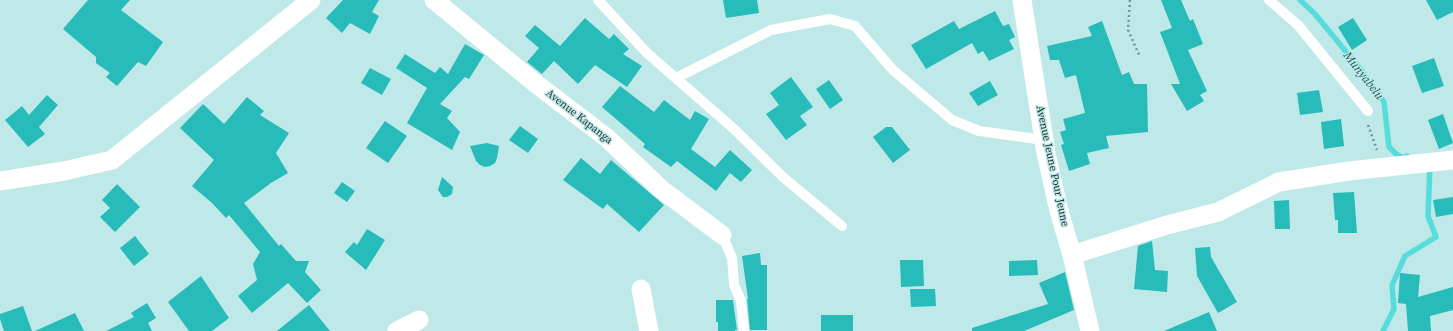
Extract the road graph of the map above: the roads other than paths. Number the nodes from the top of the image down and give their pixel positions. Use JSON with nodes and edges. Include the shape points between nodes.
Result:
{"nodes":[{"id":1,"x":311,"y":0,"type":"edge"},
{"id":2,"x":434,"y":0,"type":"edge"},
{"id":3,"x":598,"y":0,"type":"edge"},
{"id":4,"x":1022,"y":0,"type":"edge"},
{"id":5,"x":1269,"y":0,"type":"edge"},
{"id":6,"x":676,"y":78,"type":"junction"},
{"id":7,"x":1368,"y":110,"type":"road end"},
{"id":8,"x":1044,"y":140,"type":"junction"},
{"id":9,"x":1453,"y":160,"type":"edge"},
{"id":10,"x":0,"y":181,"type":"edge"},
{"id":11,"x":842,"y":226,"type":"dead end"},
{"id":12,"x":722,"y":235,"type":"joint"},
{"id":13,"x":1072,"y":255,"type":"junction"},
{"id":14,"x":641,"y":288,"type":"dead end"},
{"id":15,"x":418,"y":320,"type":"dead end"},
{"id":16,"x":397,"y":331,"type":"edge"},
{"id":17,"x":649,"y":331,"type":"edge"},
{"id":18,"x":744,"y":331,"type":"edge"},
{"id":19,"x":1090,"y":331,"type":"edge"}],
"edges":[{"from":1,"to":10,"type":"street","via":[[112,160]]},
{"from":2,"to":12,"type":"street","name":"Avenue Kapanga","via":[[607,138],[661,189]]},
{"from":3,"to":6,"type":"lane","via":[[647,53]]},
{"from":4,"to":8,"type":"street","name":"Avenue Jeune Pour Jeune"},
{"from":5,"to":7,"type":"lane","via":[[1298,25]]},
{"from":6,"to":8,"type":"lane","via":[[771,30],[830,19],[855,26],[893,70],[952,120],[979,131]]},
{"from":6,"to":11,"type":"lane","via":[[784,178]]},
{"from":8,"to":13,"type":"street","name":"Avenue Jeune Pour Jeune","via":[[1059,211]]},
{"from":9,"to":13,"type":"street","via":[[1349,171],[1280,182],[1218,212]]},
{"from":12,"to":18,"type":"lane","via":[[732,258],[734,285],[741,302]]},
{"from":13,"to":19,"type":"street","name":"Avenue Jeune Pour Jeune"},
{"from":14,"to":17,"type":"street"},
{"from":15,"to":16,"type":"street"}]}
